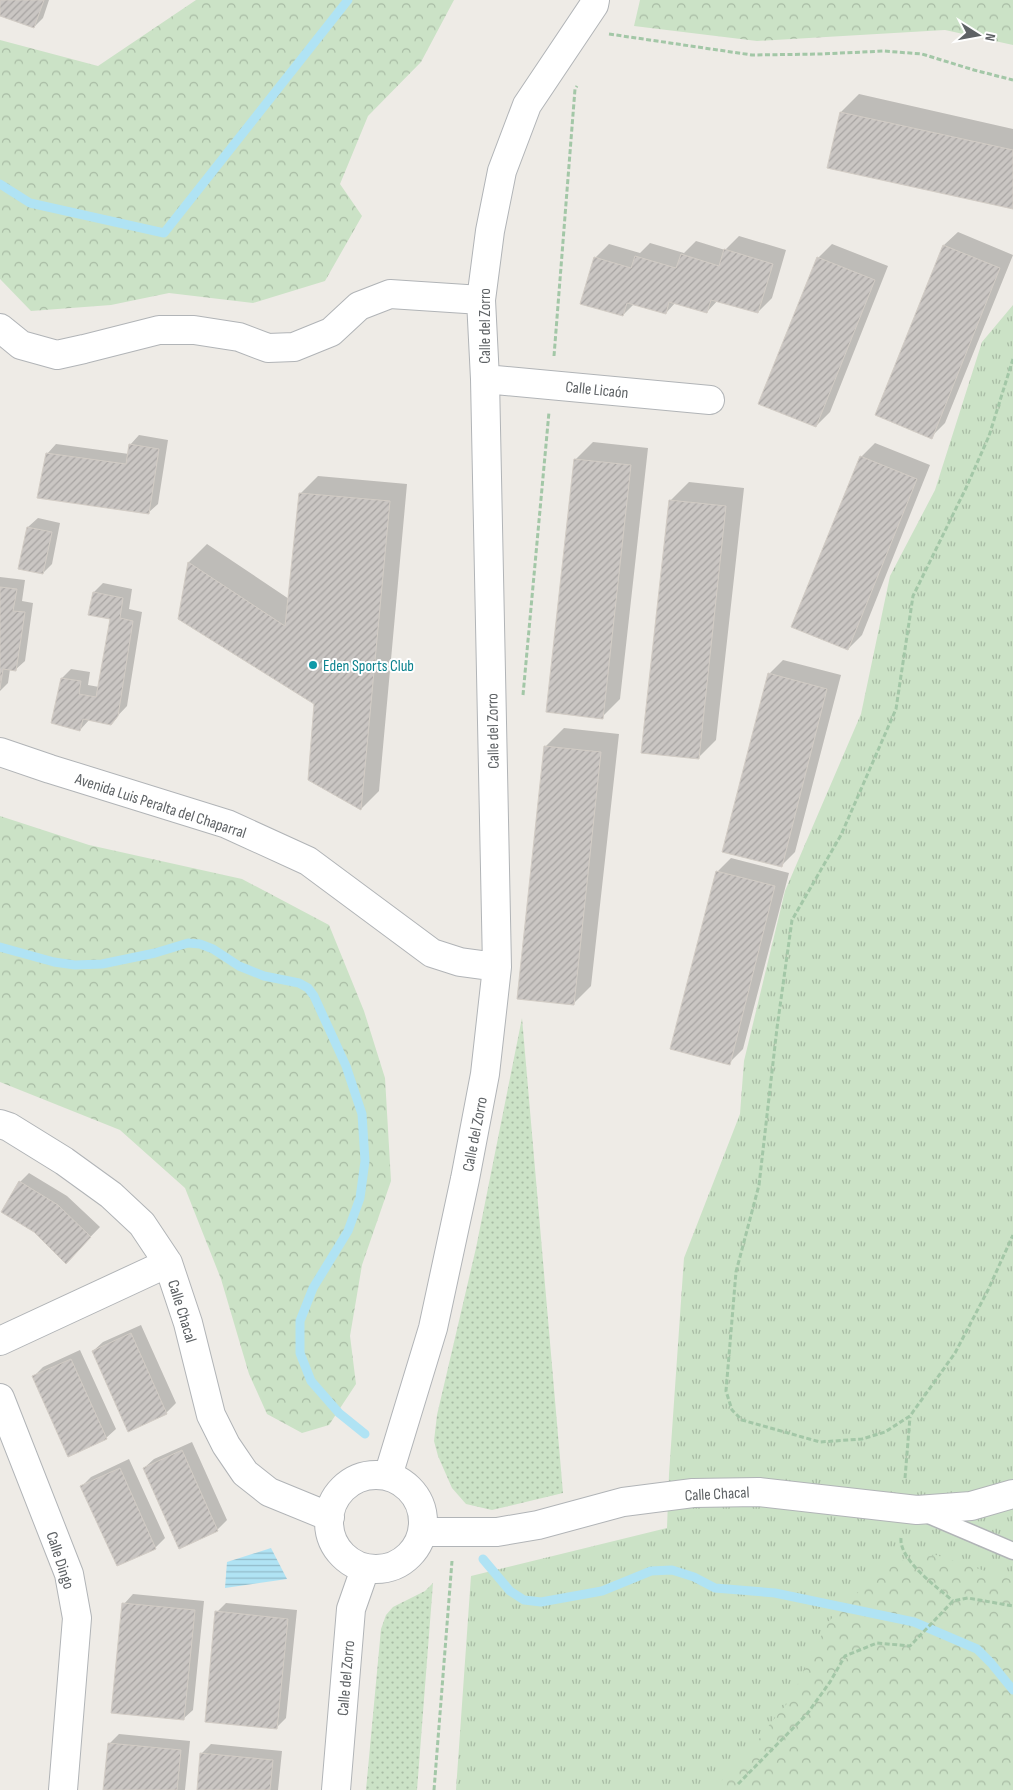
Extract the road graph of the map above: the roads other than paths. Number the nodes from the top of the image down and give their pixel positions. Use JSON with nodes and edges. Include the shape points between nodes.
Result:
{"nodes":[{"id":1,"x":595,"y":0,"type":"edge"},
{"id":2,"x":481,"y":300,"type":"junction"},
{"id":3,"x":0,"y":328,"type":"edge"},
{"id":4,"x":485,"y":379,"type":"junction"},
{"id":5,"x":710,"y":400,"type":"dead end"},
{"id":6,"x":0,"y":752,"type":"edge"},
{"id":7,"x":497,"y":967,"type":"junction"},
{"id":8,"x":0,"y":1124,"type":"edge"},
{"id":9,"x":168,"y":1263,"type":"junction"},
{"id":10,"x":0,"y":1341,"type":"edge"},
{"id":11,"x":0,"y":1398,"type":"edge"},
{"id":12,"x":388,"y":1476,"type":"junction"},
{"id":13,"x":1013,"y":1494,"type":"edge"},
{"id":14,"x":917,"y":1510,"type":"junction"},
{"id":15,"x":330,"y":1517,"type":"junction"},
{"id":16,"x":422,"y":1532,"type":"junction"},
{"id":17,"x":1013,"y":1551,"type":"edge"},
{"id":18,"x":366,"y":1569,"type":"junction"},
{"id":19,"x":63,"y":1790,"type":"edge"},
{"id":20,"x":336,"y":1790,"type":"edge"}],
"edges":[{"from":1,"to":2,"type":"street","name":"Calle del Zorro","via":[[527,104],[505,162],[490,231]]},
{"from":2,"to":3,"type":"street","via":[[390,294],[358,306],[331,332],[294,347],[268,348],[239,337],[194,330],[159,330],[57,355],[21,345]]},
{"from":2,"to":4,"type":"street","name":"Calle del Zorro"},
{"from":4,"to":5,"type":"street","name":"Calle Licaón"},
{"from":4,"to":7,"type":"street","name":"Calle del Zorro"},
{"from":6,"to":7,"type":"street","name":"Avenida Luis Peralta del Chaparral","via":[[227,824],[308,861],[432,952],[460,962]]},
{"from":7,"to":12,"type":"street","name":"Calle del Zorro","via":[[485,1074],[465,1179],[435,1319]]},
{"from":8,"to":9,"type":"street","name":"Calle Chacal","via":[[64,1161],[111,1195],[142,1224]]},
{"from":9,"to":10,"type":"street"},
{"from":9,"to":15,"type":"street","name":"Calle Chacal","via":[[188,1323],[211,1414],[226,1445],[245,1473],[269,1492]]},
{"from":11,"to":19,"type":"street","name":"Calle Dingo","via":[[69,1574],[77,1618]]},
{"from":12,"to":15,"type":"street","via":[[359,1478],[346,1486],[336,1498]]},
{"from":12,"to":16,"type":"street","via":[[403,1483],[414,1494],[422,1509]]},
{"from":13,"to":14,"type":"street","name":"Calle Chacal","via":[[971,1506]]},
{"from":14,"to":16,"type":"street","name":"Calle Chacal","via":[[760,1492],[693,1493],[623,1502],[538,1525],[497,1532]]},
{"from":14,"to":17,"type":"lane"},
{"from":15,"to":18,"type":"street","via":[[329,1526],[340,1553]]},
{"from":16,"to":18,"type":"street","via":[[410,1555],[397,1565]]},
{"from":18,"to":20,"type":"street","name":"Calle del Zorro","via":[[351,1609]]}]}
